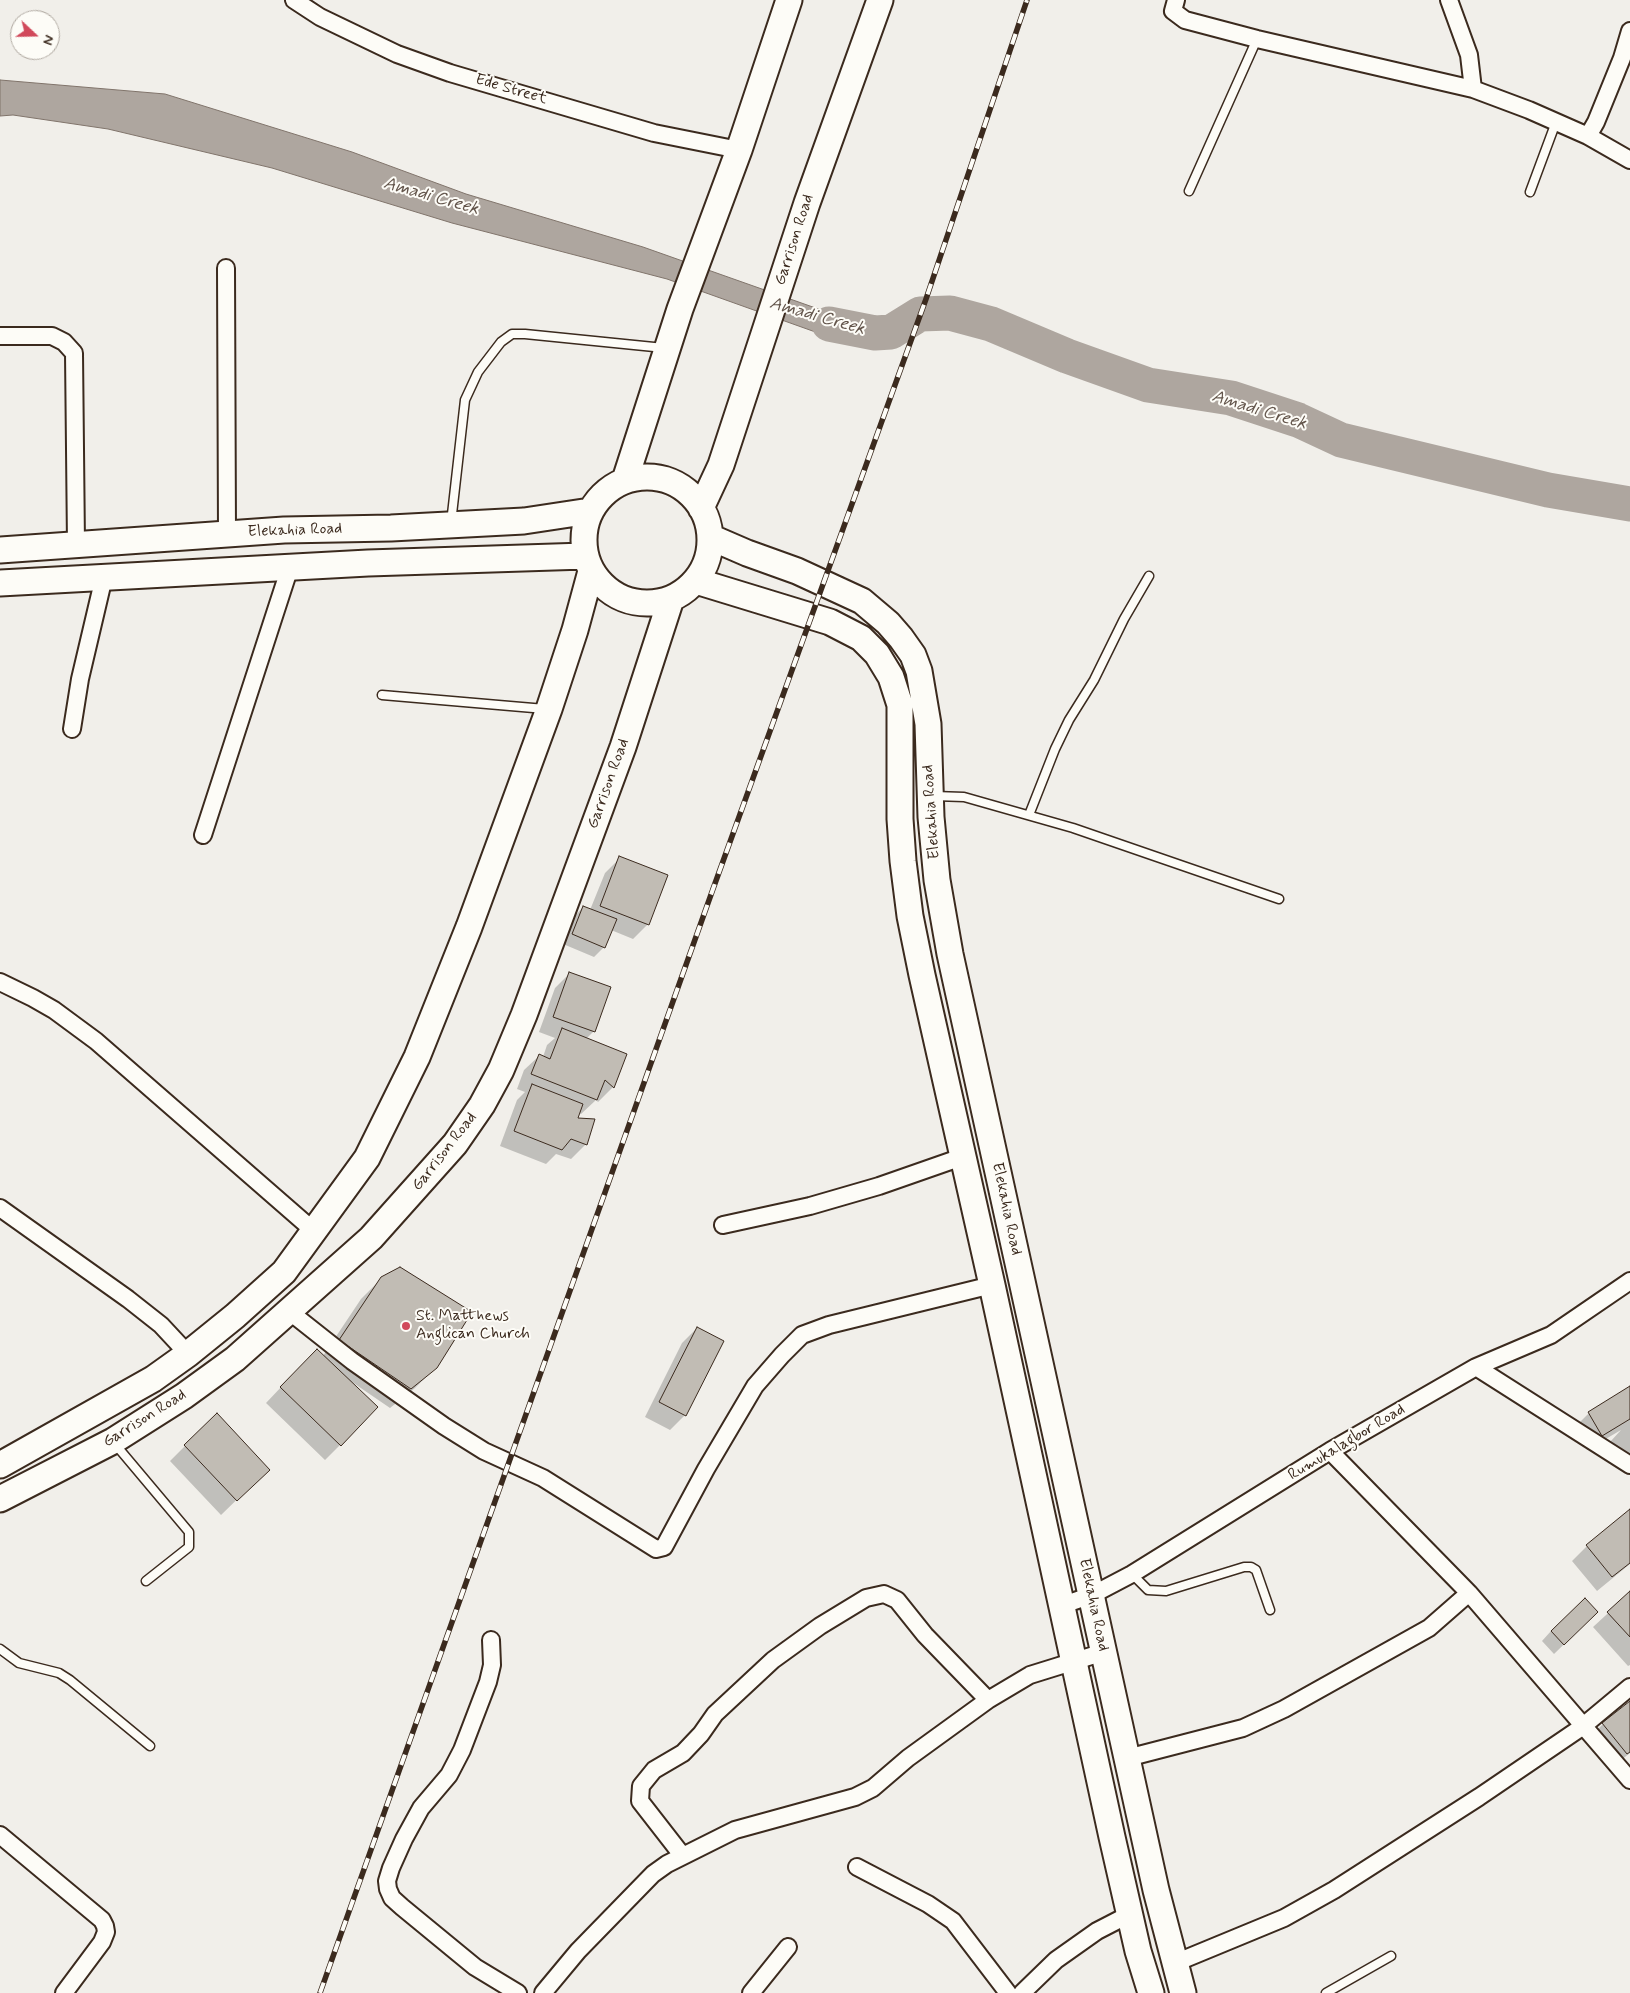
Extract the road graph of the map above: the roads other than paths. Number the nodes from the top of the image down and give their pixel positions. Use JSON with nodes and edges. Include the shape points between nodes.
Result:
{"nodes":[{"id":1,"x":294,"y":0,"type":"edge"},
{"id":2,"x":789,"y":0,"type":"edge"},
{"id":3,"x":880,"y":0,"type":"edge"},
{"id":4,"x":1176,"y":0,"type":"edge"},
{"id":5,"x":1449,"y":0,"type":"edge"},
{"id":6,"x":1630,"y":31,"type":"edge"},
{"id":7,"x":1257,"y":39,"type":"junction"},
{"id":8,"x":1473,"y":89,"type":"junction"},
{"id":9,"x":1556,"y":122,"type":"junction"},
{"id":10,"x":1588,"y":136,"type":"junction"},
{"id":11,"x":739,"y":150,"type":"junction"},
{"id":12,"x":1630,"y":160,"type":"edge"},
{"id":13,"x":1189,"y":191,"type":"dead end"},
{"id":14,"x":1530,"y":192,"type":"dead end"},
{"id":15,"x":226,"y":268,"type":"dead end"},
{"id":16,"x":0,"y":336,"type":"edge"},
{"id":17,"x":668,"y":348,"type":"junction"},
{"id":18,"x":625,"y":480,"type":"junction"},
{"id":19,"x":701,"y":508,"type":"junction"},
{"id":20,"x":590,"y":511,"type":"junction"},
{"id":21,"x":451,"y":525,"type":"junction"},
{"id":22,"x":227,"y":534,"type":"junction"},
{"id":23,"x":710,"y":537,"type":"junction"},
{"id":24,"x":76,"y":545,"type":"junction"},
{"id":25,"x":0,"y":550,"type":"edge"},
{"id":26,"x":588,"y":563,"type":"junction"},
{"id":27,"x":290,"y":567,"type":"junction"},
{"id":28,"x":1149,"y":576,"type":"dead end"},
{"id":29,"x":104,"y":577,"type":"junction"},
{"id":30,"x":696,"y":580,"type":"junction"},
{"id":31,"x":0,"y":583,"type":"edge"},
{"id":32,"x":671,"y":599,"type":"junction"},
{"id":33,"x":382,"y":695,"type":"dead end"},
{"id":34,"x":549,"y":709,"type":"junction"},
{"id":35,"x":72,"y":729,"type":"dead end"},
{"id":36,"x":930,"y":795,"type":"junction"},
{"id":37,"x":1029,"y":816,"type":"junction"},
{"id":38,"x":203,"y":835,"type":"dead end"},
{"id":39,"x":1279,"y":899,"type":"dead end"},
{"id":40,"x":0,"y":982,"type":"edge"},
{"id":41,"x":962,"y":1157,"type":"junction"},
{"id":42,"x":0,"y":1208,"type":"edge"},
{"id":43,"x":723,"y":1225,"type":"dead end"},
{"id":44,"x":314,"y":1231,"type":"junction"},
{"id":45,"x":1630,"y":1281,"type":"edge"},
{"id":46,"x":992,"y":1285,"type":"junction"},
{"id":47,"x":290,"y":1312,"type":"junction"},
{"id":48,"x":188,"y":1354,"type":"junction"},
{"id":49,"x":1476,"y":1367,"type":"junction"},
{"id":50,"x":112,"y":1441,"type":"junction"},
{"id":51,"x":1330,"y":1451,"type":"junction"},
{"id":52,"x":1630,"y":1465,"type":"edge"},
{"id":53,"x":0,"y":1466,"type":"edge"},
{"id":54,"x":0,"y":1499,"type":"edge"},
{"id":55,"x":1132,"y":1574,"type":"junction"},
{"id":56,"x":146,"y":1581,"type":"dead end"},
{"id":57,"x":1469,"y":1593,"type":"junction"},
{"id":58,"x":1092,"y":1595,"type":"junction"},
{"id":59,"x":1063,"y":1605,"type":"junction"},
{"id":60,"x":1270,"y":1610,"type":"dead end"},
{"id":61,"x":491,"y":1640,"type":"dead end"},
{"id":62,"x":0,"y":1649,"type":"edge"},
{"id":63,"x":1104,"y":1652,"type":"junction"},
{"id":64,"x":1074,"y":1662,"type":"junction"},
{"id":65,"x":1630,"y":1687,"type":"edge"},
{"id":66,"x":988,"y":1700,"type":"junction"},
{"id":67,"x":1582,"y":1727,"type":"junction"},
{"id":68,"x":150,"y":1746,"type":"dead end"},
{"id":69,"x":1127,"y":1758,"type":"junction"},
{"id":70,"x":1630,"y":1780,"type":"edge"},
{"id":71,"x":2,"y":1841,"type":"edge"},
{"id":72,"x":682,"y":1855,"type":"junction"},
{"id":73,"x":857,"y":1867,"type":"dead end"},
{"id":74,"x":1130,"y":1914,"type":"junction"},
{"id":75,"x":788,"y":1947,"type":"dead end"},
{"id":76,"x":1390,"y":1956,"type":"dead end"},
{"id":77,"x":1175,"y":1963,"type":"junction"},
{"id":78,"x":64,"y":1993,"type":"edge"},
{"id":79,"x":518,"y":1993,"type":"edge"},
{"id":80,"x":543,"y":1993,"type":"edge"},
{"id":81,"x":751,"y":1993,"type":"edge"},
{"id":82,"x":1008,"y":1993,"type":"edge"},
{"id":83,"x":1022,"y":1993,"type":"edge"},
{"id":84,"x":1151,"y":1993,"type":"edge"},
{"id":85,"x":1183,"y":1993,"type":"edge"},
{"id":86,"x":1326,"y":1993,"type":"edge"}],
"edges":[{"from":1,"to":11,"type":"street","name":"Ede Street","via":[[320,17],[397,54],[441,70],[654,133]]},
{"from":2,"to":11,"type":"main road"},
{"from":3,"to":19,"type":"main road","name":"Garrison Road","via":[[810,194],[721,465]]},
{"from":4,"to":7,"type":"street","via":[[1173,11],[1185,20]]},
{"from":5,"to":8,"type":"street","via":[[1469,55]]},
{"from":6,"to":10,"type":"street","via":[[1622,58]]},
{"from":7,"to":8,"type":"street"},
{"from":7,"to":13,"type":"lane"},
{"from":8,"to":9,"type":"street"},
{"from":9,"to":10,"type":"street"},
{"from":9,"to":14,"type":"lane"},
{"from":10,"to":12,"type":"street"},
{"from":11,"to":17,"type":"main road"},
{"from":15,"to":22,"type":"street"},
{"from":16,"to":24,"type":"street","via":[[52,336],[64,342],[74,353]]},
{"from":17,"to":18,"type":"main road"},
{"from":17,"to":21,"type":"lane","via":[[526,334],[512,334],[501,342],[478,372],[465,400]]},
{"from":18,"to":19,"type":"main road","via":[[648,476],[670,481],[688,492]]},
{"from":18,"to":20,"type":"main road","via":[[611,488]]},
{"from":19,"to":23,"type":"main road"},
{"from":20,"to":21,"type":"main road","name":"Elekahia Road","via":[[524,521]]},
{"from":20,"to":26,"type":"main road","via":[[583,541]]},
{"from":21,"to":22,"type":"main road","name":"Elekahia Road"},
{"from":22,"to":24,"type":"main road","name":"Elekahia Road"},
{"from":23,"to":30,"type":"main road","via":[[706,560]]},
{"from":23,"to":36,"type":"main road","name":"Elekahia Road","via":[[862,601],[901,638],[913,655],[924,688]]},
{"from":24,"to":25,"type":"main road","name":"Elekahia Road"},
{"from":26,"to":27,"type":"main road","via":[[471,558]]},
{"from":26,"to":32,"type":"main road","via":[[600,584],[626,600],[640,604]]},
{"from":26,"to":34,"type":"main road","name":"Garrison Road","via":[[575,630]]},
{"from":27,"to":29,"type":"main road"},
{"from":27,"to":38,"type":"street"},
{"from":28,"to":37,"type":"lane","via":[[1069,720]]},
{"from":29,"to":31,"type":"main road"},
{"from":29,"to":35,"type":"street"},
{"from":30,"to":32,"type":"main road"},
{"from":30,"to":41,"type":"main road","name":"Elekahia Road","via":[[830,622],[861,638],[877,654],[891,677],[900,706],[900,819],[910,916]]},
{"from":32,"to":47,"type":"main road","name":"Garrison Road","via":[[619,756],[501,1070],[455,1144],[415,1190],[371,1238]]},
{"from":33,"to":34,"type":"lane"},
{"from":34,"to":44,"type":"main road","name":"Garrison Road","via":[[469,927],[417,1056],[366,1158]]},
{"from":36,"to":37,"type":"lane","via":[[964,798]]},
{"from":36,"to":58,"type":"main road","name":"Elekahia Road","via":[[937,880],[950,954]]},
{"from":37,"to":39,"type":"lane"},
{"from":40,"to":44,"type":"street","via":[[54,1010],[96,1041]]},
{"from":41,"to":43,"type":"street","via":[[810,1206]]},
{"from":41,"to":46,"type":"main road","name":"Elekahia Road"},
{"from":42,"to":48,"type":"street","via":[[134,1304],[161,1325]]},
{"from":44,"to":48,"type":"main road","name":"Garrison Road","via":[[284,1272]]},
{"from":45,"to":49,"type":"street","name":"Rumukalagbor Road","via":[[1551,1335]]},
{"from":46,"to":47,"type":"street","via":[[802,1334],[755,1386],[664,1547],[656,1549],[543,1478],[484,1451],[444,1426]]},
{"from":46,"to":59,"type":"main road","name":"Elekahia Road"},
{"from":47,"to":50,"type":"main road","name":"Garrison Road","via":[[184,1396]]},
{"from":48,"to":53,"type":"main road","name":"Garrison Road","via":[[153,1379]]},
{"from":49,"to":51,"type":"street","name":"Rumukalagbor Road"},
{"from":49,"to":52,"type":"street"},
{"from":50,"to":54,"type":"main road","name":"Garrison Road"},
{"from":50,"to":56,"type":"lane","via":[[189,1532],[189,1547]]},
{"from":51,"to":55,"type":"street","name":"Rumukalagbor Road"},
{"from":51,"to":57,"type":"street"},
{"from":55,"to":58,"type":"street","name":"Rumukalagbor Road"},
{"from":55,"to":60,"type":"lane","via":[[1148,1590],[1166,1591],[1244,1566],[1251,1567],[1256,1570]]},
{"from":57,"to":67,"type":"street"},
{"from":57,"to":69,"type":"street","via":[[1429,1628],[1284,1709],[1243,1728]]},
{"from":58,"to":59,"type":"street","name":"Rumukalagbor Road"},
{"from":58,"to":63,"type":"main road","name":"Elekahia Road"},
{"from":59,"to":64,"type":"main road","name":"Elekahia Road"},
{"from":61,"to":79,"type":"street","via":[[492,1666],[462,1750],[449,1775],[421,1808],[404,1839],[391,1868],[388,1889],[402,1907],[475,1967]]},
{"from":62,"to":68,"type":"lane","via":[[19,1663],[58,1673],[70,1680]]},
{"from":63,"to":64,"type":"street"},
{"from":63,"to":69,"type":"main road","name":"Elekahia Road"},
{"from":64,"to":66,"type":"street","via":[[1030,1675]]},
{"from":64,"to":74,"type":"main road","name":"Elekahia Road"},
{"from":65,"to":67,"type":"street"},
{"from":66,"to":72,"type":"street","via":[[908,1758],[873,1788],[855,1797],[735,1830]]},
{"from":66,"to":72,"type":"street","via":[[925,1635],[897,1600],[884,1594],[866,1598],[773,1660],[715,1714],[683,1752],[654,1770],[641,1786],[640,1801]]},
{"from":67,"to":70,"type":"street"},
{"from":67,"to":77,"type":"street","via":[[1334,1890],[1284,1918]]},
{"from":69,"to":77,"type":"main road","name":"Elekahia Road"},
{"from":71,"to":78,"type":"street","via":[[102,1920],[105,1926],[102,1942]]},
{"from":72,"to":80,"type":"street","via":[[653,1874],[578,1951]]},
{"from":73,"to":82,"type":"street","via":[[946,1915]]},
{"from":74,"to":83,"type":"street","via":[[1097,1930],[1056,1960]]},
{"from":74,"to":84,"type":"main road","name":"Elekahia Road"},
{"from":75,"to":81,"type":"street"},
{"from":76,"to":86,"type":"lane"},
{"from":77,"to":85,"type":"main road","name":"Elekahia Road"}]}
